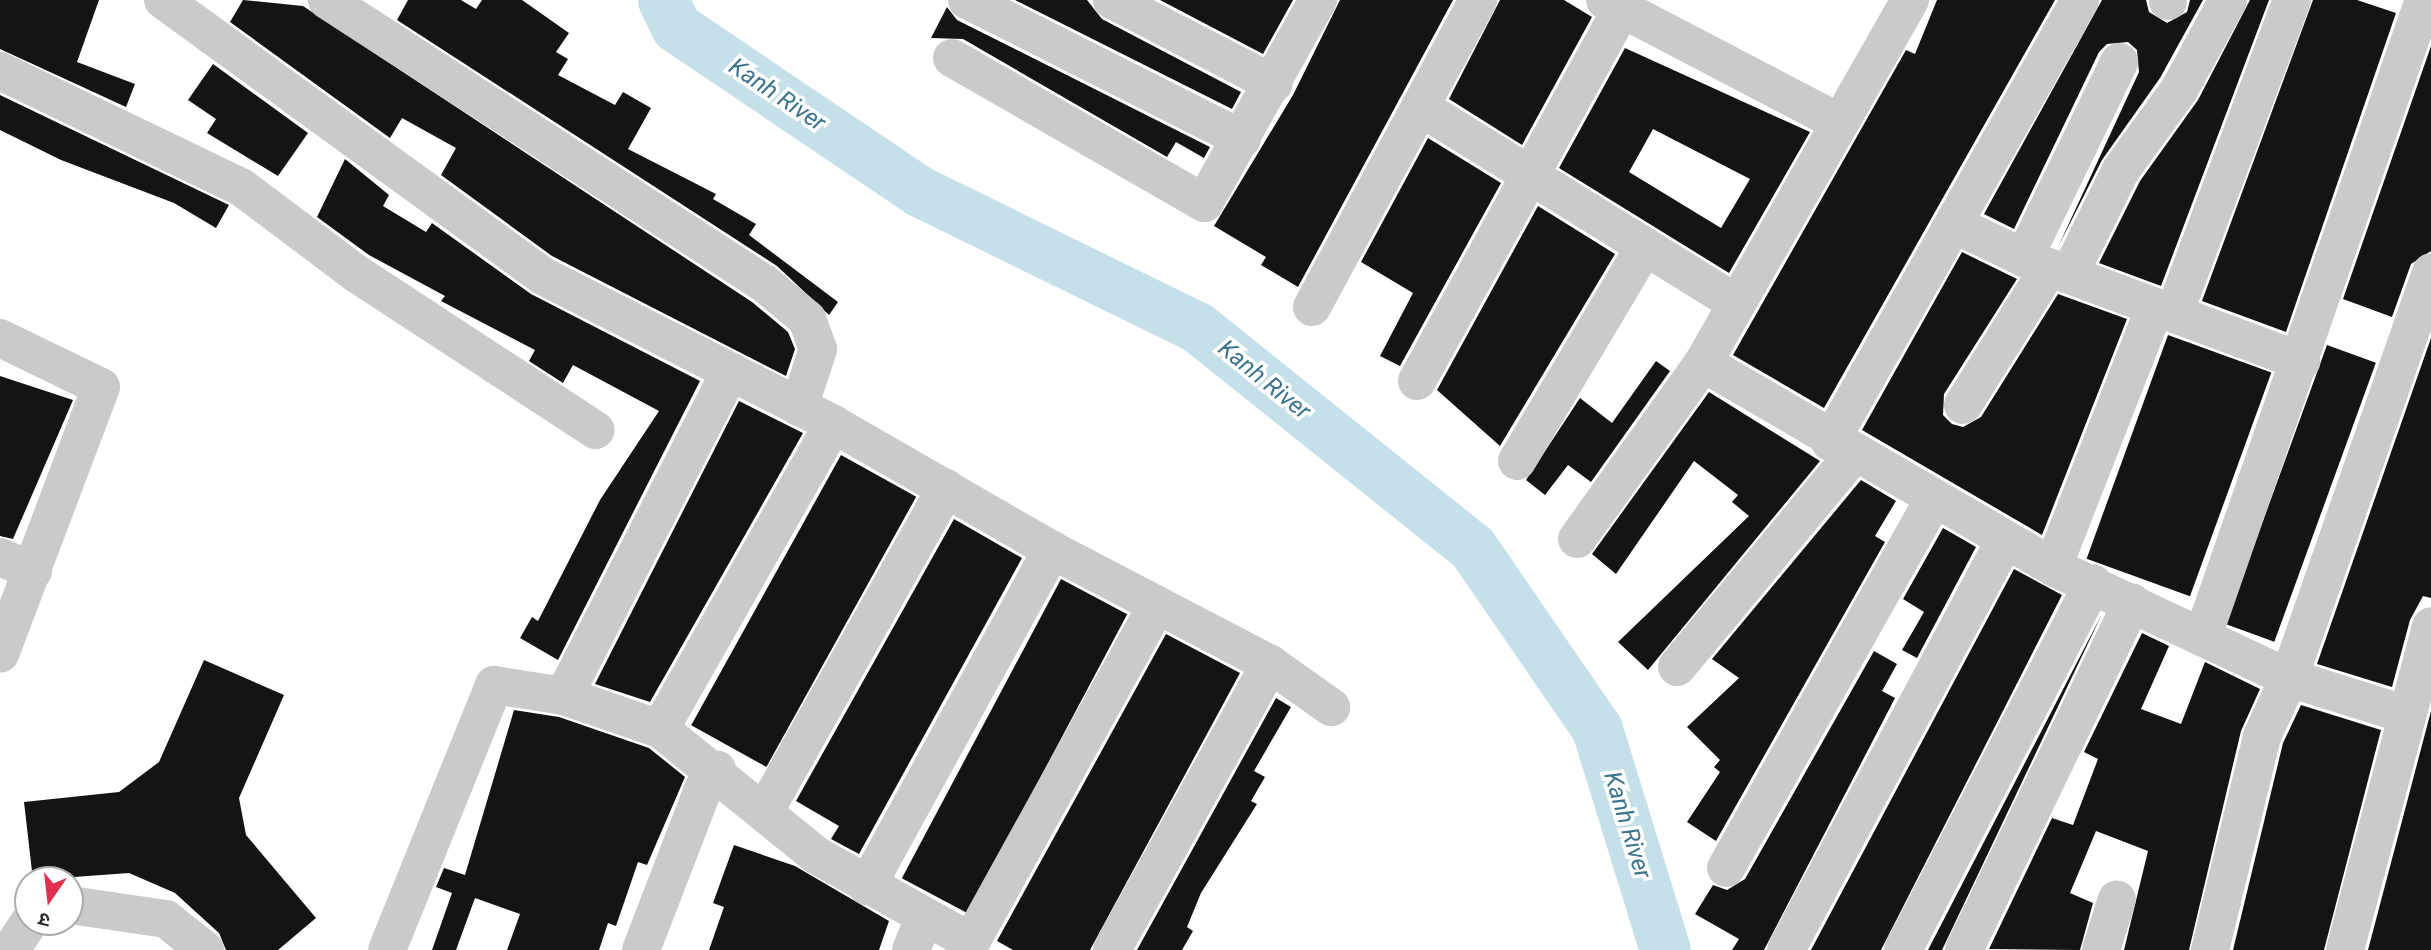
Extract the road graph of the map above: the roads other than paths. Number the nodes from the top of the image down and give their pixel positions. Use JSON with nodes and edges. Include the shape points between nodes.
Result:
{"nodes":[{"id":1,"x":163,"y":0,"type":"edge"},
{"id":2,"x":327,"y":0,"type":"edge"},
{"id":3,"x":967,"y":0,"type":"edge"},
{"id":4,"x":1112,"y":0,"type":"edge"},
{"id":5,"x":1318,"y":0,"type":"edge"},
{"id":6,"x":1478,"y":0,"type":"edge"},
{"id":7,"x":1910,"y":0,"type":"edge"},
{"id":8,"x":2080,"y":0,"type":"edge"},
{"id":9,"x":2228,"y":0,"type":"edge"},
{"id":10,"x":2292,"y":0,"type":"edge"},
{"id":11,"x":2424,"y":0,"type":"edge"},
{"id":12,"x":1613,"y":5,"type":"edge"},
{"id":13,"x":952,"y":58,"type":"dead end"},
{"id":14,"x":2119,"y":62,"type":"dead end"},
{"id":15,"x":0,"y":71,"type":"edge"},
{"id":16,"x":1274,"y":84,"type":"junction"},
{"id":17,"x":1420,"y":107,"type":"junction"},
{"id":18,"x":1838,"y":122,"type":"junction"},
{"id":19,"x":1242,"y":139,"type":"junction"},
{"id":20,"x":1530,"y":174,"type":"junction"},
{"id":21,"x":1956,"y":225,"type":"junction"},
{"id":22,"x":1645,"y":246,"type":"junction"},
{"id":23,"x":2047,"y":267,"type":"junction"},
{"id":24,"x":2431,"y":272,"type":"edge"},
{"id":25,"x":1736,"y":303,"type":"junction"},
{"id":26,"x":1312,"y":307,"type":"dead end"},
{"id":27,"x":2165,"y":309,"type":"junction"},
{"id":28,"x":0,"y":338,"type":"edge"},
{"id":29,"x":2301,"y":361,"type":"junction"},
{"id":30,"x":1703,"y":363,"type":"junction"},
{"id":31,"x":729,"y":373,"type":"junction"},
{"id":32,"x":1417,"y":382,"type":"dead end"},
{"id":33,"x":1964,"y":405,"type":"dead end"},
{"id":34,"x":816,"y":415,"type":"junction"},
{"id":35,"x":595,"y":430,"type":"dead end"},
{"id":36,"x":1841,"y":448,"type":"junction"},
{"id":37,"x":1517,"y":461,"type":"dead end"},
{"id":38,"x":946,"y":488,"type":"junction"},
{"id":39,"x":1933,"y":501,"type":"junction"},
{"id":40,"x":1577,"y":539,"type":"dead end"},
{"id":41,"x":2004,"y":541,"type":"junction"},
{"id":42,"x":1052,"y":550,"type":"junction"},
{"id":43,"x":17,"y":564,"type":"edge"},
{"id":44,"x":2053,"y":567,"type":"junction"},
{"id":45,"x":2093,"y":583,"type":"junction"},
{"id":46,"x":2132,"y":603,"type":"junction"},
{"id":47,"x":1157,"y":605,"type":"junction"},
{"id":48,"x":2431,"y":626,"type":"edge"},
{"id":49,"x":2203,"y":636,"type":"junction"},
{"id":50,"x":0,"y":654,"type":"edge"},
{"id":51,"x":1270,"y":664,"type":"junction"},
{"id":52,"x":1677,"y":667,"type":"dead end"},
{"id":53,"x":2289,"y":678,"type":"junction"},
{"id":54,"x":564,"y":696,"type":"junction"},
{"id":55,"x":1331,"y":707,"type":"dead end"},
{"id":56,"x":660,"y":729,"type":"junction"},
{"id":57,"x":2411,"y":729,"type":"edge"},
{"id":58,"x":717,"y":770,"type":"junction"},
{"id":59,"x":766,"y":809,"type":"junction"},
{"id":60,"x":1726,"y":868,"type":"dead end"},
{"id":61,"x":867,"y":886,"type":"junction"},
{"id":62,"x":2117,"y":899,"type":"dead end"},
{"id":63,"x":84,"y":907,"type":"edge"},
{"id":64,"x":918,"y":934,"type":"edge"},
{"id":65,"x":979,"y":946,"type":"edge"},
{"id":66,"x":205,"y":950,"type":"edge"},
{"id":67,"x":387,"y":950,"type":"edge"},
{"id":68,"x":641,"y":950,"type":"edge"},
{"id":69,"x":1112,"y":950,"type":"edge"},
{"id":70,"x":1786,"y":950,"type":"edge"},
{"id":71,"x":1903,"y":950,"type":"edge"},
{"id":72,"x":1964,"y":950,"type":"edge"},
{"id":73,"x":2101,"y":950,"type":"edge"},
{"id":74,"x":2210,"y":950,"type":"edge"},
{"id":75,"x":2345,"y":950,"type":"edge"}],
"edges":[{"from":1,"to":31,"type":"street","via":[[541,275]]},
{"from":2,"to":34,"type":"street","via":[[765,284],[807,319],[818,349]]},
{"from":3,"to":19,"type":"street"},
{"from":4,"to":16,"type":"street"},
{"from":5,"to":16,"type":"street"},
{"from":6,"to":17,"type":"street"},
{"from":7,"to":18,"type":"street"},
{"from":8,"to":21,"type":"street"},
{"from":9,"to":23,"type":"street","via":[[2179,90]]},
{"from":10,"to":27,"type":"street"},
{"from":11,"to":29,"type":"street"},
{"from":12,"to":18,"type":"street"},
{"from":12,"to":20,"type":"street"},
{"from":13,"to":19,"type":"street","via":[[1204,203]]},
{"from":14,"to":23,"type":"street"},
{"from":15,"to":35,"type":"street","via":[[241,187],[357,274]]},
{"from":16,"to":19,"type":"street"},
{"from":17,"to":20,"type":"street"},
{"from":17,"to":26,"type":"street"},
{"from":18,"to":25,"type":"street"},
{"from":20,"to":22,"type":"street"},
{"from":20,"to":32,"type":"street"},
{"from":21,"to":23,"type":"street"},
{"from":21,"to":36,"type":"street"},
{"from":22,"to":25,"type":"street"},
{"from":22,"to":37,"type":"street"},
{"from":23,"to":27,"type":"street"},
{"from":23,"to":33,"type":"street"},
{"from":24,"to":53,"type":"street"},
{"from":25,"to":30,"type":"street"},
{"from":27,"to":29,"type":"street"},
{"from":27,"to":44,"type":"street"},
{"from":28,"to":43,"type":"street","via":[[101,387]]},
{"from":29,"to":49,"type":"street"},
{"from":30,"to":36,"type":"street"},
{"from":30,"to":40,"type":"street"},
{"from":31,"to":34,"type":"street"},
{"from":31,"to":54,"type":"street"},
{"from":34,"to":38,"type":"street"},
{"from":34,"to":56,"type":"street"},
{"from":36,"to":39,"type":"street"},
{"from":36,"to":52,"type":"street"},
{"from":38,"to":42,"type":"street"},
{"from":38,"to":59,"type":"street"},
{"from":39,"to":41,"type":"street"},
{"from":39,"to":60,"type":"street"},
{"from":41,"to":44,"type":"street"},
{"from":41,"to":70,"type":"street"},
{"from":42,"to":47,"type":"street"},
{"from":42,"to":61,"type":"street"},
{"from":43,"to":50,"type":"street"},
{"from":44,"to":45,"type":"street"},
{"from":45,"to":46,"type":"street"},
{"from":45,"to":71,"type":"street"},
{"from":46,"to":49,"type":"street"},
{"from":46,"to":72,"type":"street"},
{"from":47,"to":51,"type":"street"},
{"from":47,"to":65,"type":"street"},
{"from":48,"to":57,"type":"street"},
{"from":49,"to":53,"type":"street"},
{"from":51,"to":55,"type":"street"},
{"from":51,"to":69,"type":"street"},
{"from":53,"to":57,"type":"street"},
{"from":53,"to":74,"type":"street","via":[[2262,736]]},
{"from":54,"to":56,"type":"street"},
{"from":54,"to":67,"type":"street","via":[[494,685]]},
{"from":56,"to":58,"type":"street"},
{"from":57,"to":75,"type":"street"},
{"from":58,"to":59,"type":"street"},
{"from":58,"to":68,"type":"street","via":[[703,789]]},
{"from":59,"to":61,"type":"street","via":[[816,855]]},
{"from":61,"to":64,"type":"street"},
{"from":62,"to":73,"type":"street"},
{"from":63,"to":66,"type":"street","via":[[166,919]]},
{"from":64,"to":65,"type":"street"}]}
